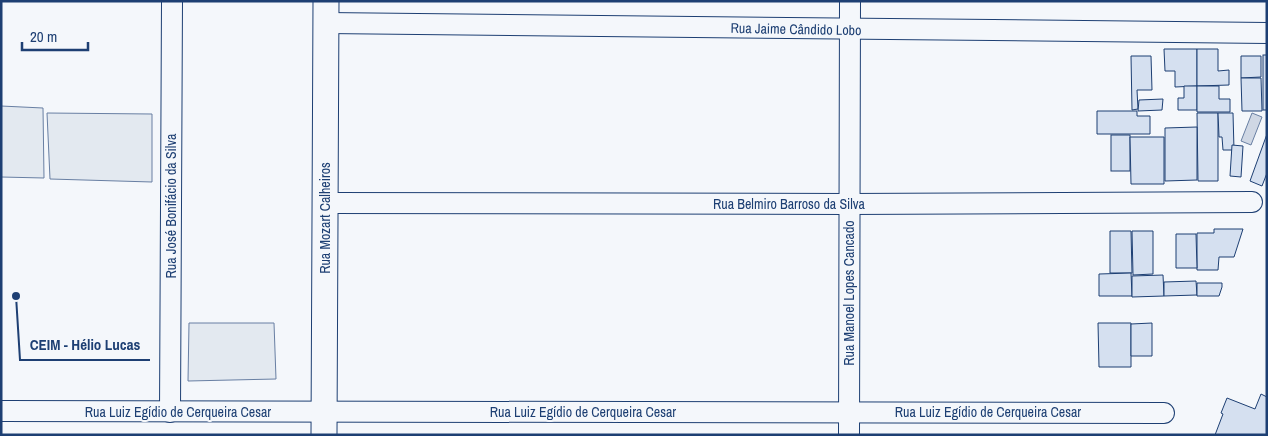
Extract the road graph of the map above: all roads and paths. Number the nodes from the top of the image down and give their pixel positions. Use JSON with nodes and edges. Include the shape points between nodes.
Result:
{"nodes":[{"id":1,"x":172,"y":1,"type":"edge"},
{"id":2,"x":850,"y":1,"type":"edge"},
{"id":3,"x":326,"y":12,"type":"edge"},
{"id":4,"x":850,"y":29,"type":"junction"},
{"id":5,"x":1267,"y":33,"type":"edge"},
{"id":6,"x":1252,"y":202,"type":"dead end"},
{"id":7,"x":326,"y":203,"type":"junction"},
{"id":8,"x":849,"y":204,"type":"junction"},
{"id":9,"x":1,"y":411,"type":"edge"},
{"id":10,"x":170,"y":412,"type":"junction"},
{"id":11,"x":849,"y":412,"type":"junction"},
{"id":12,"x":1164,"y":412,"type":"dead end"},
{"id":13,"x":324,"y":423,"type":"edge"},
{"id":14,"x":849,"y":435,"type":"edge"}],
"edges":[{"from":1,"to":10,"type":"street","name":"Rua José Bonifácio da Silva"},
{"from":2,"to":4,"type":"street","name":"Rua Manoel Lopes Cancado"},
{"from":3,"to":4,"type":"street","name":"Rua Jaime Cândido Lobo"},
{"from":3,"to":7,"type":"street","name":"Rua Mozart Calheiros"},
{"from":4,"to":5,"type":"street","name":"Rua Jaime Cândido Lobo"},
{"from":4,"to":8,"type":"street","name":"Rua Manoel Lopes Cancado"},
{"from":6,"to":8,"type":"street","name":"Rua Belmiro Barroso da Silva"},
{"from":7,"to":8,"type":"street","name":"Rua Belmiro Barroso da Silva"},
{"from":7,"to":13,"type":"street","name":"Rua Mozart Calheiros"},
{"from":8,"to":11,"type":"street","name":"Rua Manoel Lopes Cancado"},
{"from":9,"to":10,"type":"street","name":"Rua Luiz Egídio de Cerqueira Cesar"},
{"from":10,"to":13,"type":"street","name":"Rua Luiz Egídio de Cerqueira Cesar"},
{"from":11,"to":12,"type":"street","name":"Rua Luiz Egídio de Cerqueira Cesar"},
{"from":11,"to":13,"type":"street","name":"Rua Luiz Egídio de Cerqueira Cesar"},
{"from":11,"to":14,"type":"street","name":"Rua Manoel Lopes Cancado"}]}
